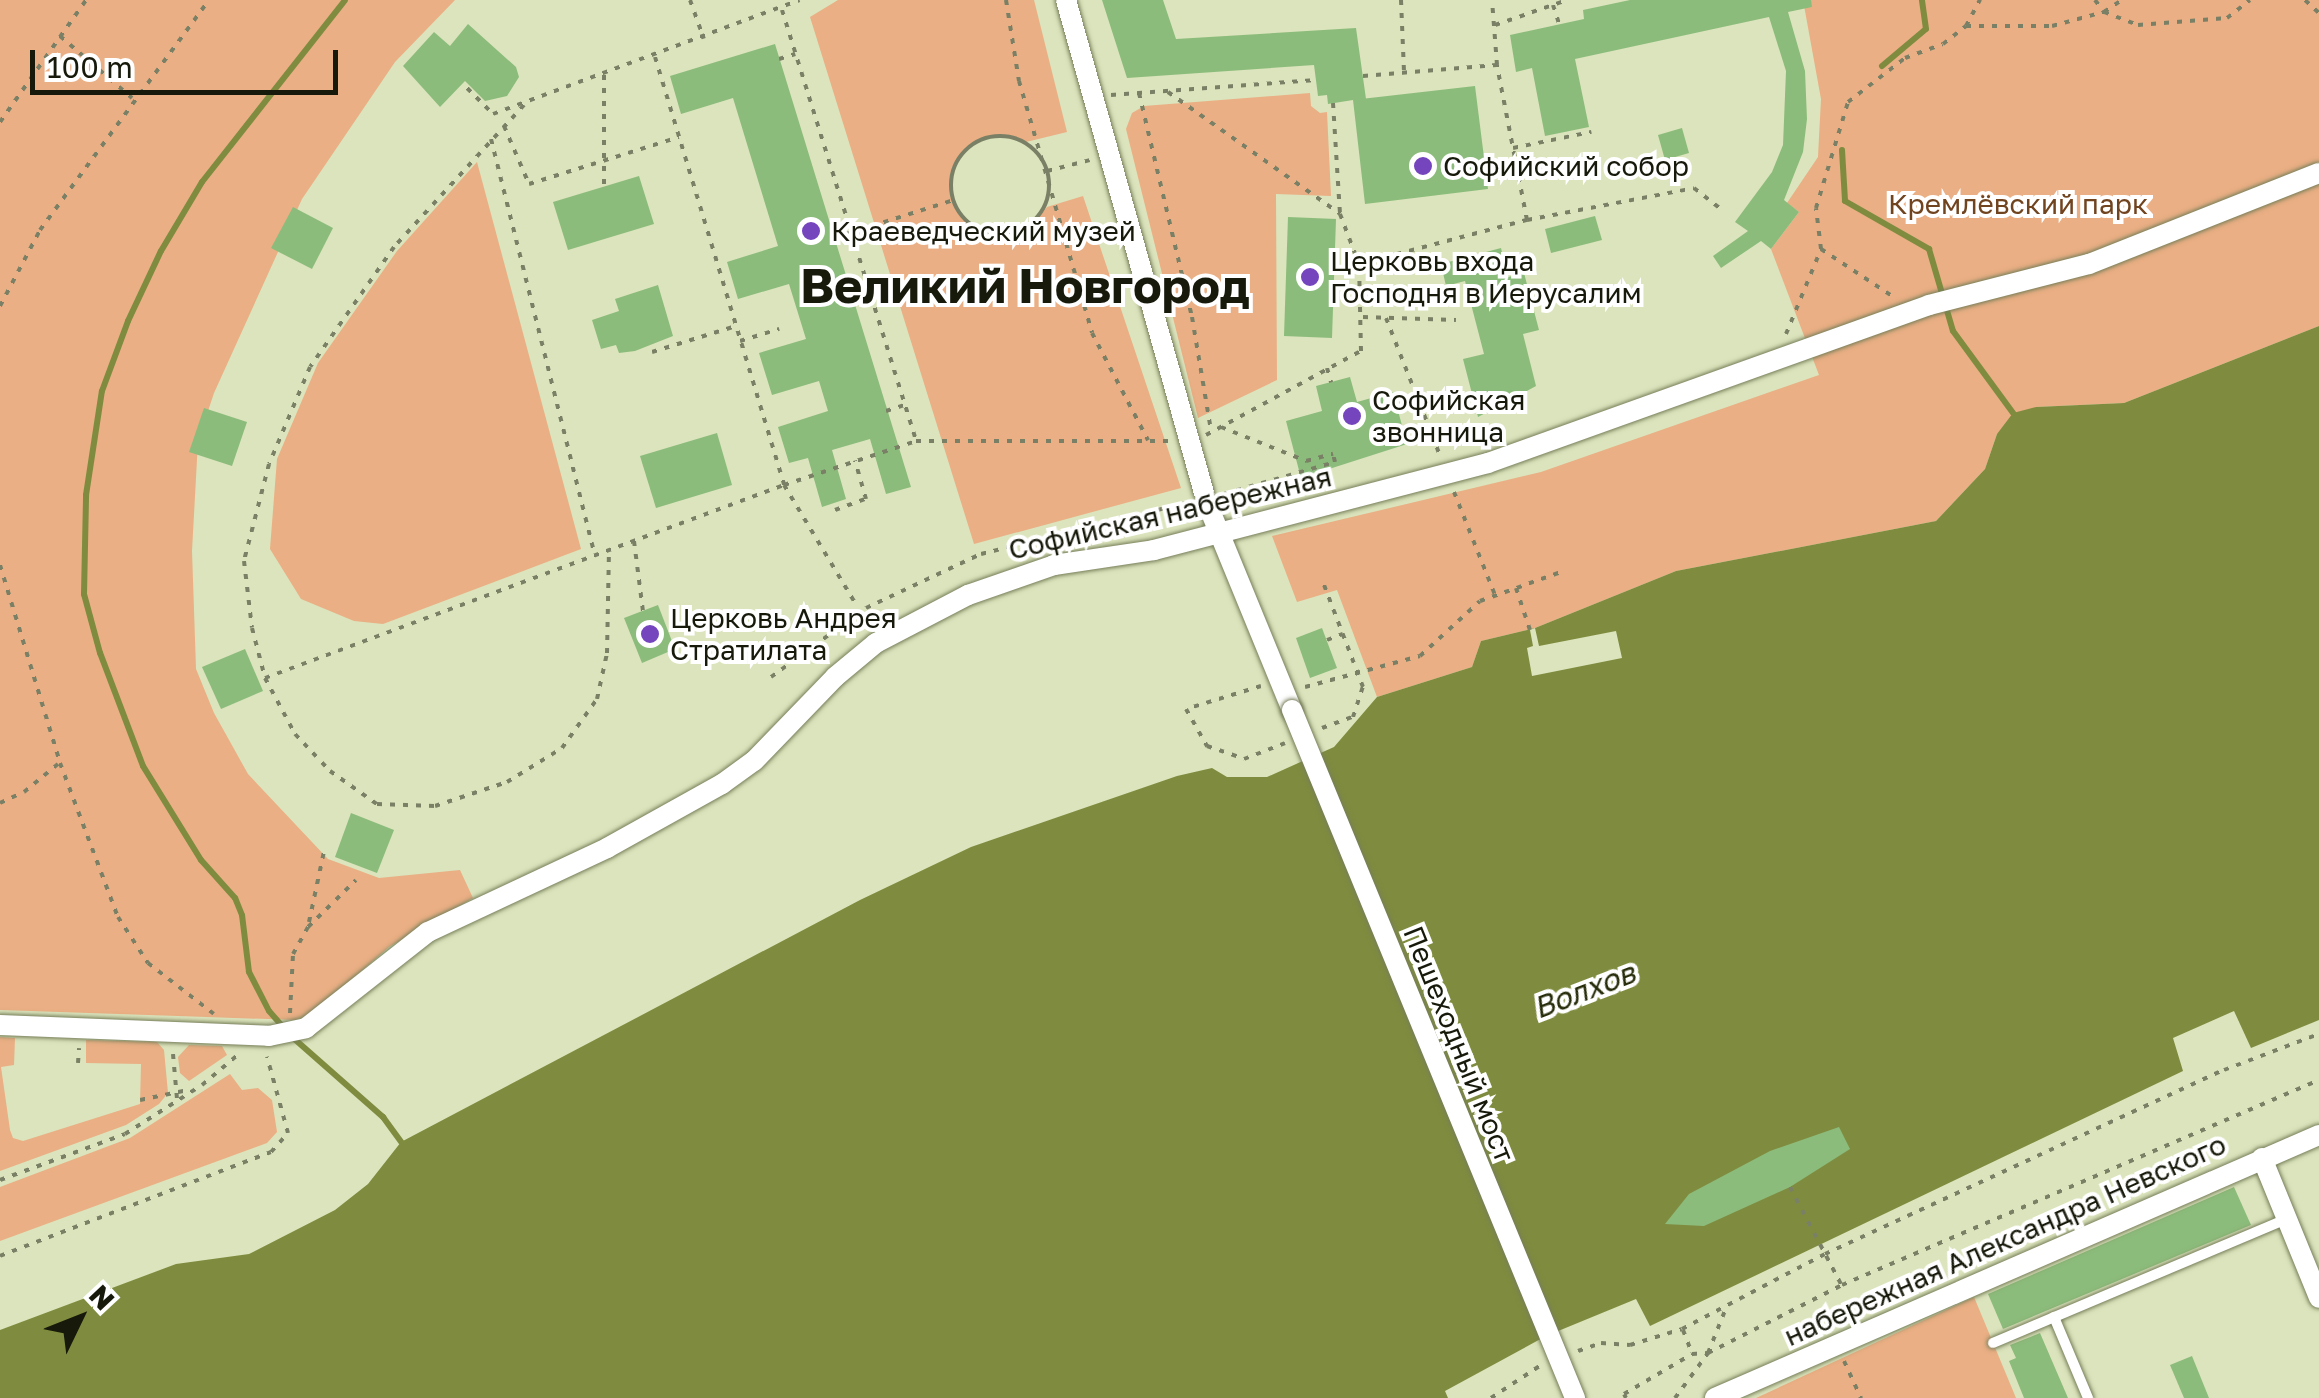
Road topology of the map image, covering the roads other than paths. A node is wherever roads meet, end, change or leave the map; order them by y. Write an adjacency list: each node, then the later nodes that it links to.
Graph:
1 (1066, 0): 3 (street, Пешеходный мост)
2 (2319, 173): 3 (street, Софийская набережная)
3 (1219, 534): 4 (street, Софийская набережная); 11 (street, Пешеходный мост, bridge)
4 (0, 1025)
5 (2319, 1135): 6 (street, набережная Александра Невского)
6 (2262, 1158): 7 (street); 12 (street, набережная Александра Невского)
7 (2286, 1218): 8 (street); 9 (lane)
8 (2319, 1298)
9 (2054, 1318): 10 (lane); 13 (lane)
10 (1993, 1343)
11 (1575, 1398)
12 (1715, 1398)
13 (2088, 1398)

